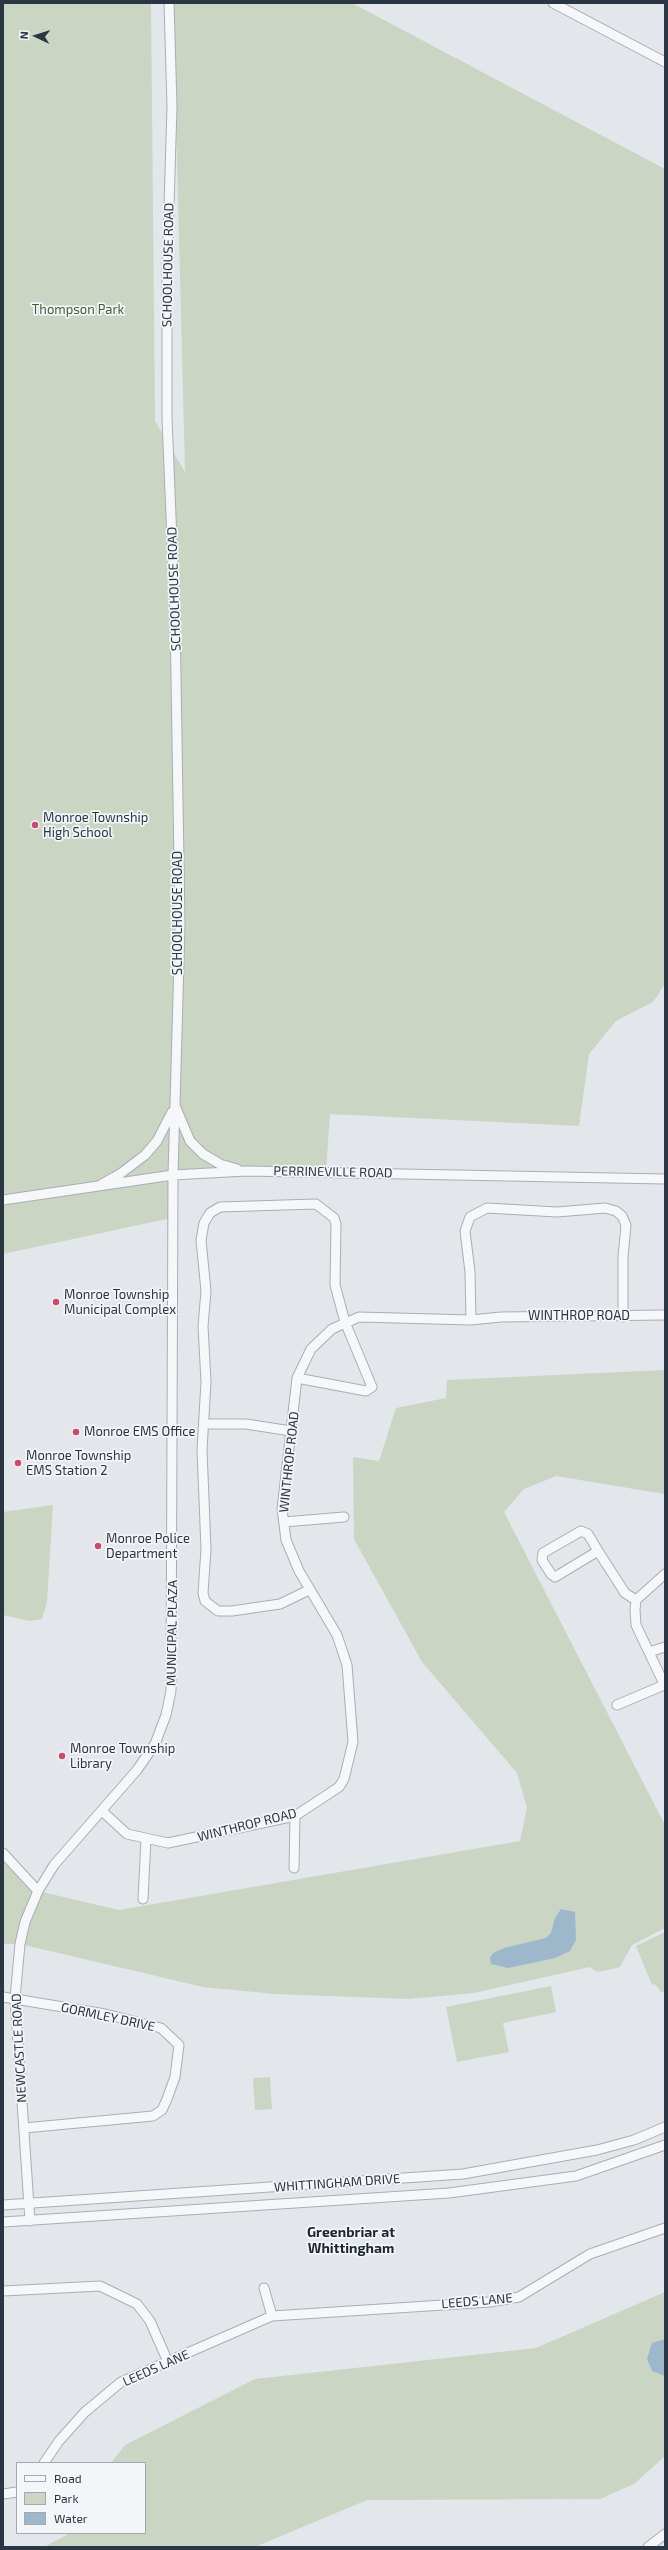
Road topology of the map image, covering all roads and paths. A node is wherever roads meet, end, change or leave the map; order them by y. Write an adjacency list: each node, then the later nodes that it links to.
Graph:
1 (169, 3): 4 (street, SCHOOLHOUSE ROAD)
2 (553, 3): 3 (street)
3 (665, 62)
4 (175, 1107): 5 (street); 6 (street, SCHOOLHOUSE ROAD); 8 (street)
5 (246, 1171): 6 (street, PERRINEVILLE ROAD); 7 (street, PERRINEVILLE ROAD)
6 (173, 1175): 8 (street, PERRINEVILLE ROAD); 27 (street, MUNICIPAL PLAZA)
7 (665, 1179)
8 (97, 1186): 9 (street, PERRINEVILLE ROAD)
9 (3, 1200)
10 (665, 1315): 11 (street, WINTHROP ROAD)
11 (623, 1317): 12 (street, WINTHROP ROAD); 12 (street)
12 (471, 1320): 13 (street, WINTHROP ROAD)
13 (345, 1322): 14 (street, WINTHROP ROAD); 14 (street); 15 (street)
14 (297, 1378): 16 (street, WINTHROP ROAD)
15 (205, 1424): 16 (street); 21 (street)
16 (291, 1431): 18 (street, WINTHROP ROAD)
17 (344, 1517): 18 (street)
18 (284, 1522): 21 (street, WINTHROP ROAD)
19 (598, 1551): 19 (street); 22 (street)
20 (665, 1574): 22 (street)
21 (308, 1590): 29 (street, WINTHROP ROAD)
22 (636, 1600): 24 (street)
23 (665, 1647): 24 (street)
24 (649, 1652): 25 (street)
25 (665, 1685): 26 (street)
26 (617, 1705)
27 (137, 1770): 28 (street, NEWCASTLE ROAD)
28 (102, 1811): 30 (street, WINTHROP ROAD); 33 (street, NEWCASTLE ROAD)
29 (294, 1816): 30 (street, WINTHROP ROAD); 32 (street)
30 (146, 1839): 34 (street)
31 (3, 1853): 33 (street)
32 (294, 1868)
33 (38, 1891): 36 (street, NEWCASTLE ROAD)
34 (143, 1899)
35 (3, 1997): 36 (street)
36 (15, 1998): 38 (street, NEWCASTLE ROAD); 38 (street, GORMLEY DRIVE)
37 (665, 2127): 40 (street, WHITTINGHAM DRIVE)
38 (24, 2128): 40 (street, NEWCASTLE ROAD)
39 (665, 2145): 42 (street, WHITTINGHAM DRIVE)
40 (29, 2204): 41 (street, WHITTINGHAM DRIVE); 42 (street, NEWCASTLE ROAD)
41 (3, 2205)
42 (30, 2221): 43 (street, WHITTINGHAM DRIVE)
43 (3, 2222)
44 (665, 2228): 47 (street, LEEDS LANE)
45 (264, 2288): 47 (street)
46 (3, 2291): 48 (street)
47 (272, 2316): 48 (street, LEEDS LANE)
48 (168, 2362): 49 (street, LEEDS LANE)
49 (45, 2462)
50 (16, 2492): 51 (street)
51 (3, 2494)
52 (665, 2534): 53 (street)
53 (648, 2547)

